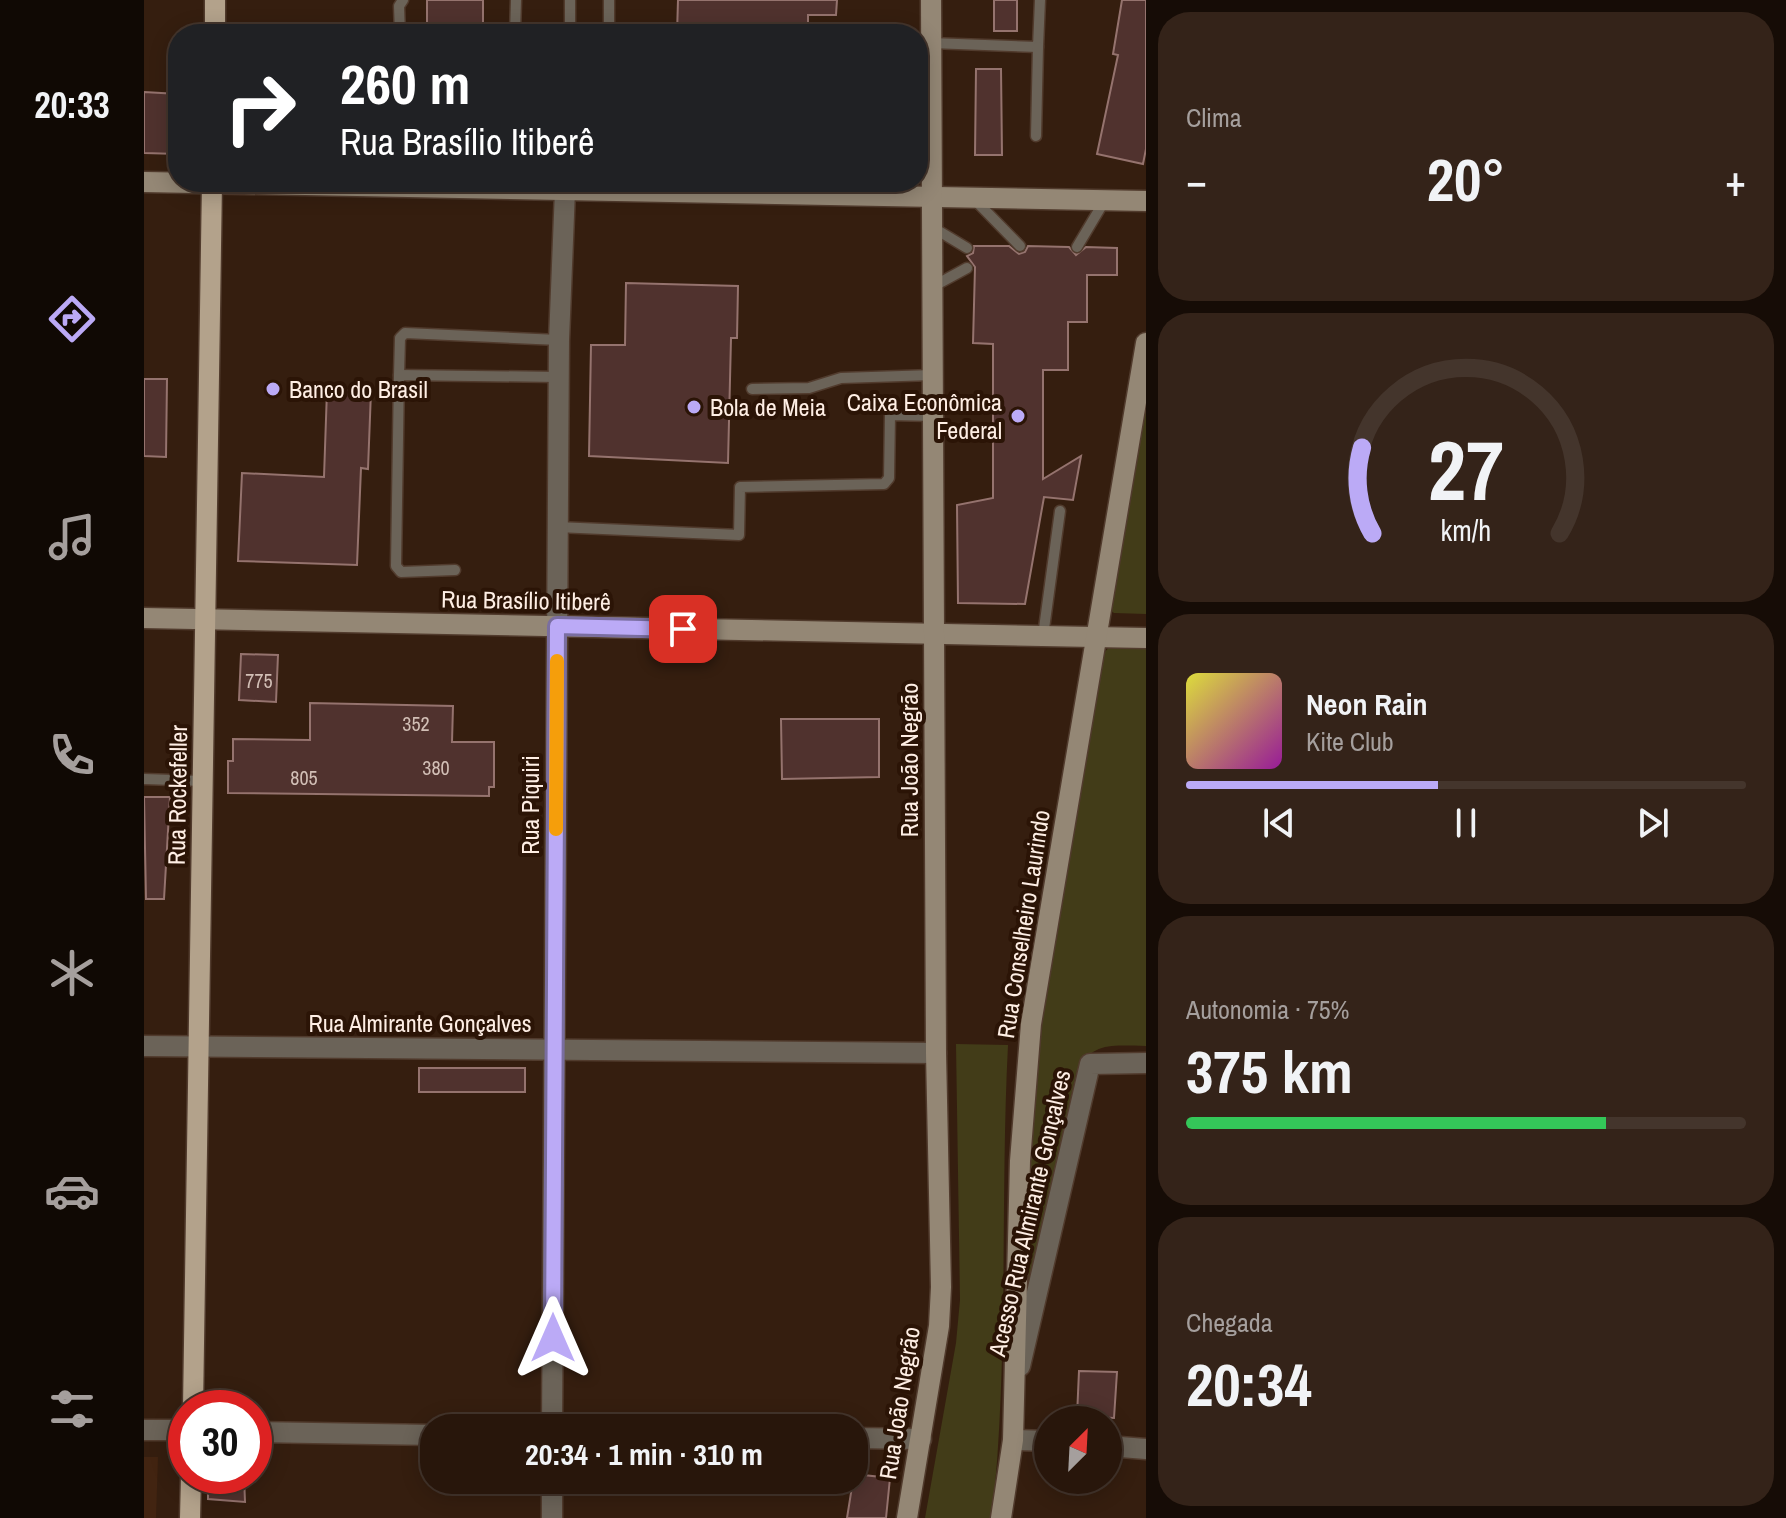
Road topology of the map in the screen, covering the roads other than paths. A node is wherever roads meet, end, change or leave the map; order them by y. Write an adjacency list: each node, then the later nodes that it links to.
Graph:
1 (215, 0): 8 (main road)
2 (403, 0): 9 (lane)
3 (516, 0): 10 (lane)
4 (570, 0): 11 (lane)
5 (609, 0): 12 (lane)
6 (931, 0): 13 (main road, Rua João Negrão)
7 (1040, 0): 14 (lane)
8 (215, 24)
9 (400, 24)
10 (515, 24)
11 (570, 24)
12 (609, 24)
13 (931, 43): 14 (lane); 21 (main road, Rua João Negrão)
14 (1038, 47): 15 (lane)
15 (1036, 136)
16 (144, 182): 17 (main road)
17 (168, 182)
18 (212, 192): 42 (main road, Rua Rockefeller)
19 (565, 192): 31 (street, Rua Piquiri)
20 (855, 192): 21 (main road)
21 (932, 197): 22 (main road); 25 (main road, Rua João Negrão)
22 (972, 198): 23 (main road); 26 (lane)
23 (1105, 200): 24 (main road); 27 (lane)
24 (1146, 201)
25 (932, 227): 28 (lane); 30 (main road, Rua João Negrão)
26 (1020, 246)
27 (1077, 247)
28 (967, 248)
29 (967, 268): 30 (lane)
30 (932, 287): 34 (main road, Rua João Negrão)
31 (559, 340): 33 (lane); 35 (street, Rua Piquiri)
32 (1146, 343): 46 (main road, Rua Conselheiro Laurindo)
33 (399, 375): 35 (lane); 40 (lane)
34 (933, 375): 36 (lane); 37 (main road, Rua João Negrão)
35 (558, 377): 39 (street, Rua Piquiri)
36 (752, 389)
37 (933, 416): 39 (lane); 44 (main road, Rua João Negrão)
38 (1060, 511): 45 (lane)
39 (557, 527): 43 (street, Rua Piquiri)
40 (455, 570)
41 (144, 618): 42 (main road, Rua Brasílio Itiberê)
42 (205, 619): 43 (main road, Rua Brasílio Itiberê); 49 (main road, Rua Rockefeller)
43 (557, 626): 44 (main road, Rua Brasílio Itiberê); 52 (street, Rua Piquiri)
44 (935, 634): 45 (main road, Rua Brasílio Itiberê); 53 (main road, Rua João Negrão)
45 (1043, 636): 46 (main road, Rua Brasílio Itiberê)
46 (1096, 637): 47 (main road, Rua Brasílio Itiberê); 55 (main road, Rua Conselheiro Laurindo)
47 (1146, 638)
48 (144, 779): 49 (lane)
49 (203, 781): 51 (main road, Rua Rockefeller)
50 (144, 1046): 51 (street, Rua Almirante Gonçalves)
51 (198, 1047): 52 (street, Rua Almirante Gonçalves); 56 (main road, Rua Rockefeller)
52 (554, 1050): 53 (street, Rua Almirante Gonçalves); 57 (street, Rua Piquiri)
53 (936, 1053): 63 (main road, Rua João Negrão)
54 (1146, 1063): 55 (street, Acesso Rua Almirante Gonçalves)
55 (1016, 1381): 64 (main road, Rua Conselheiro Laurindo)
56 (193, 1390)
57 (552, 1414)
58 (144, 1430): 59 (street)
59 (168, 1430)
60 (272, 1432): 61 (street)
61 (420, 1435)
62 (868, 1438): 63 (street)
63 (921, 1439): 72 (main road, Rua João Negrão)
64 (1013, 1440): 65 (street); 73 (main road, Rua Conselheiro Laurindo)
65 (1034, 1441)
66 (1122, 1447): 67 (street)
67 (1146, 1449)
68 (191, 1494): 70 (main road)
69 (552, 1494): 71 (street)
70 (190, 1518)
71 (552, 1518)
72 (907, 1518)
73 (1001, 1518)

